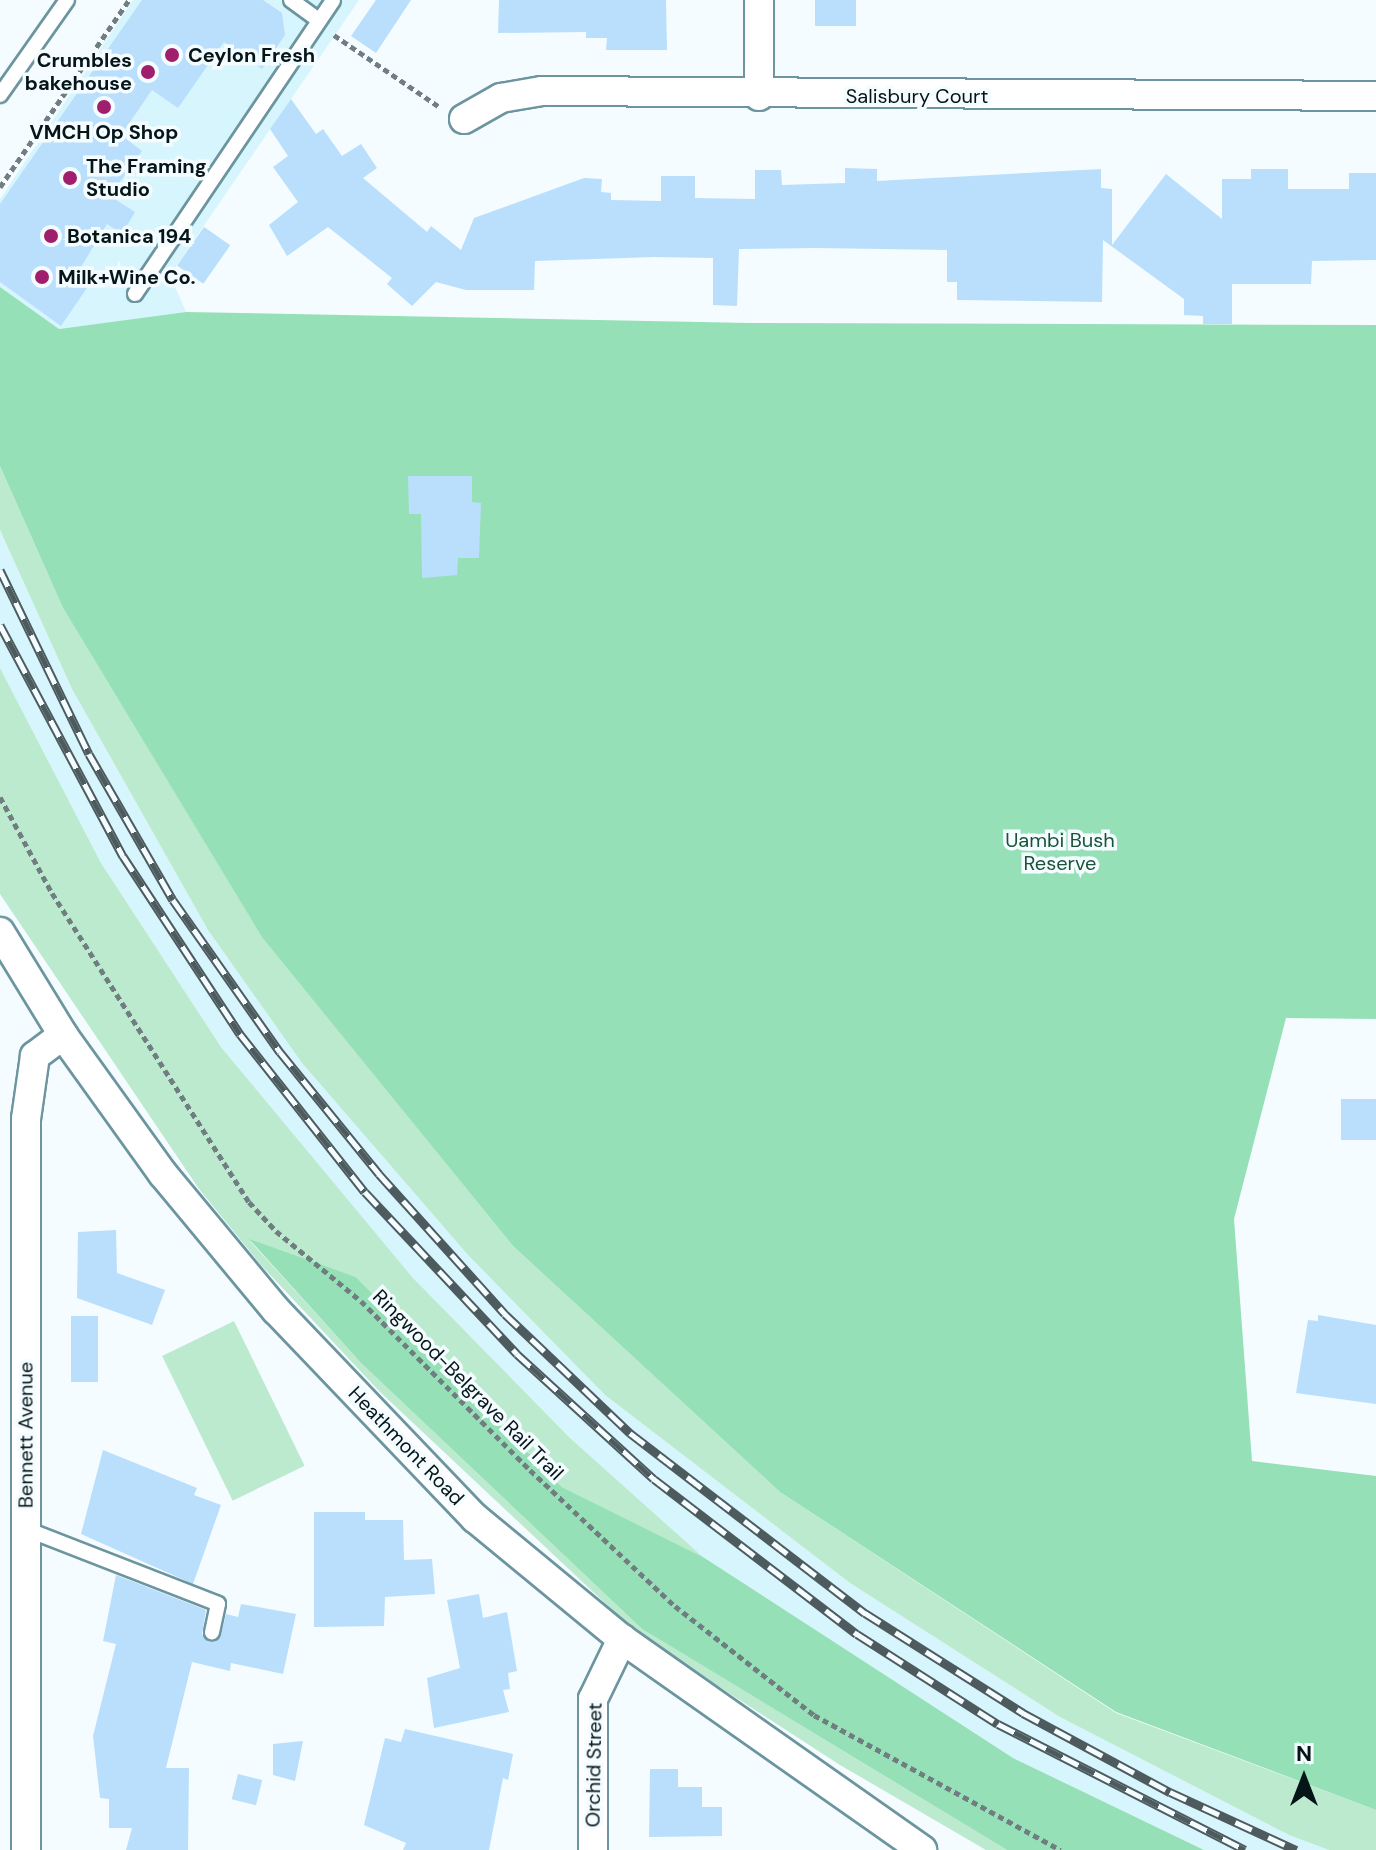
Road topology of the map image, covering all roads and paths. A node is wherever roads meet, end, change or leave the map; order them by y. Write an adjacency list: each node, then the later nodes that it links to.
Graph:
1 (67, 0): 7 (lane)
2 (129, 0): 11 (path)
3 (291, 0): 6 (lane)
4 (333, 0): 6 (lane)
5 (759, 0): 8 (street)
6 (319, 20): 10 (path); 12 (lane)
7 (0, 95)
8 (759, 96): 9 (street, Salisbury Court); 10 (street, Salisbury Court)
9 (1376, 96)
10 (464, 119)
11 (0, 187)
12 (135, 294)
13 (0, 797): 22 (path, Ringwood-Belgrave Rail Trail)
14 (0, 932): 15 (street, Heathmont Road)
15 (63, 1035): 16 (street, Bennett Avenue); 18 (street, Heathmont Road)
16 (26, 1529): 17 (lane); 19 (street, Bennett Avenue)
17 (212, 1632)
18 (622, 1639): 20 (street, Orchid Street); 21 (street, Heathmont Road)
19 (26, 1850)
20 (593, 1850)
21 (922, 1850)
22 (1061, 1850)

